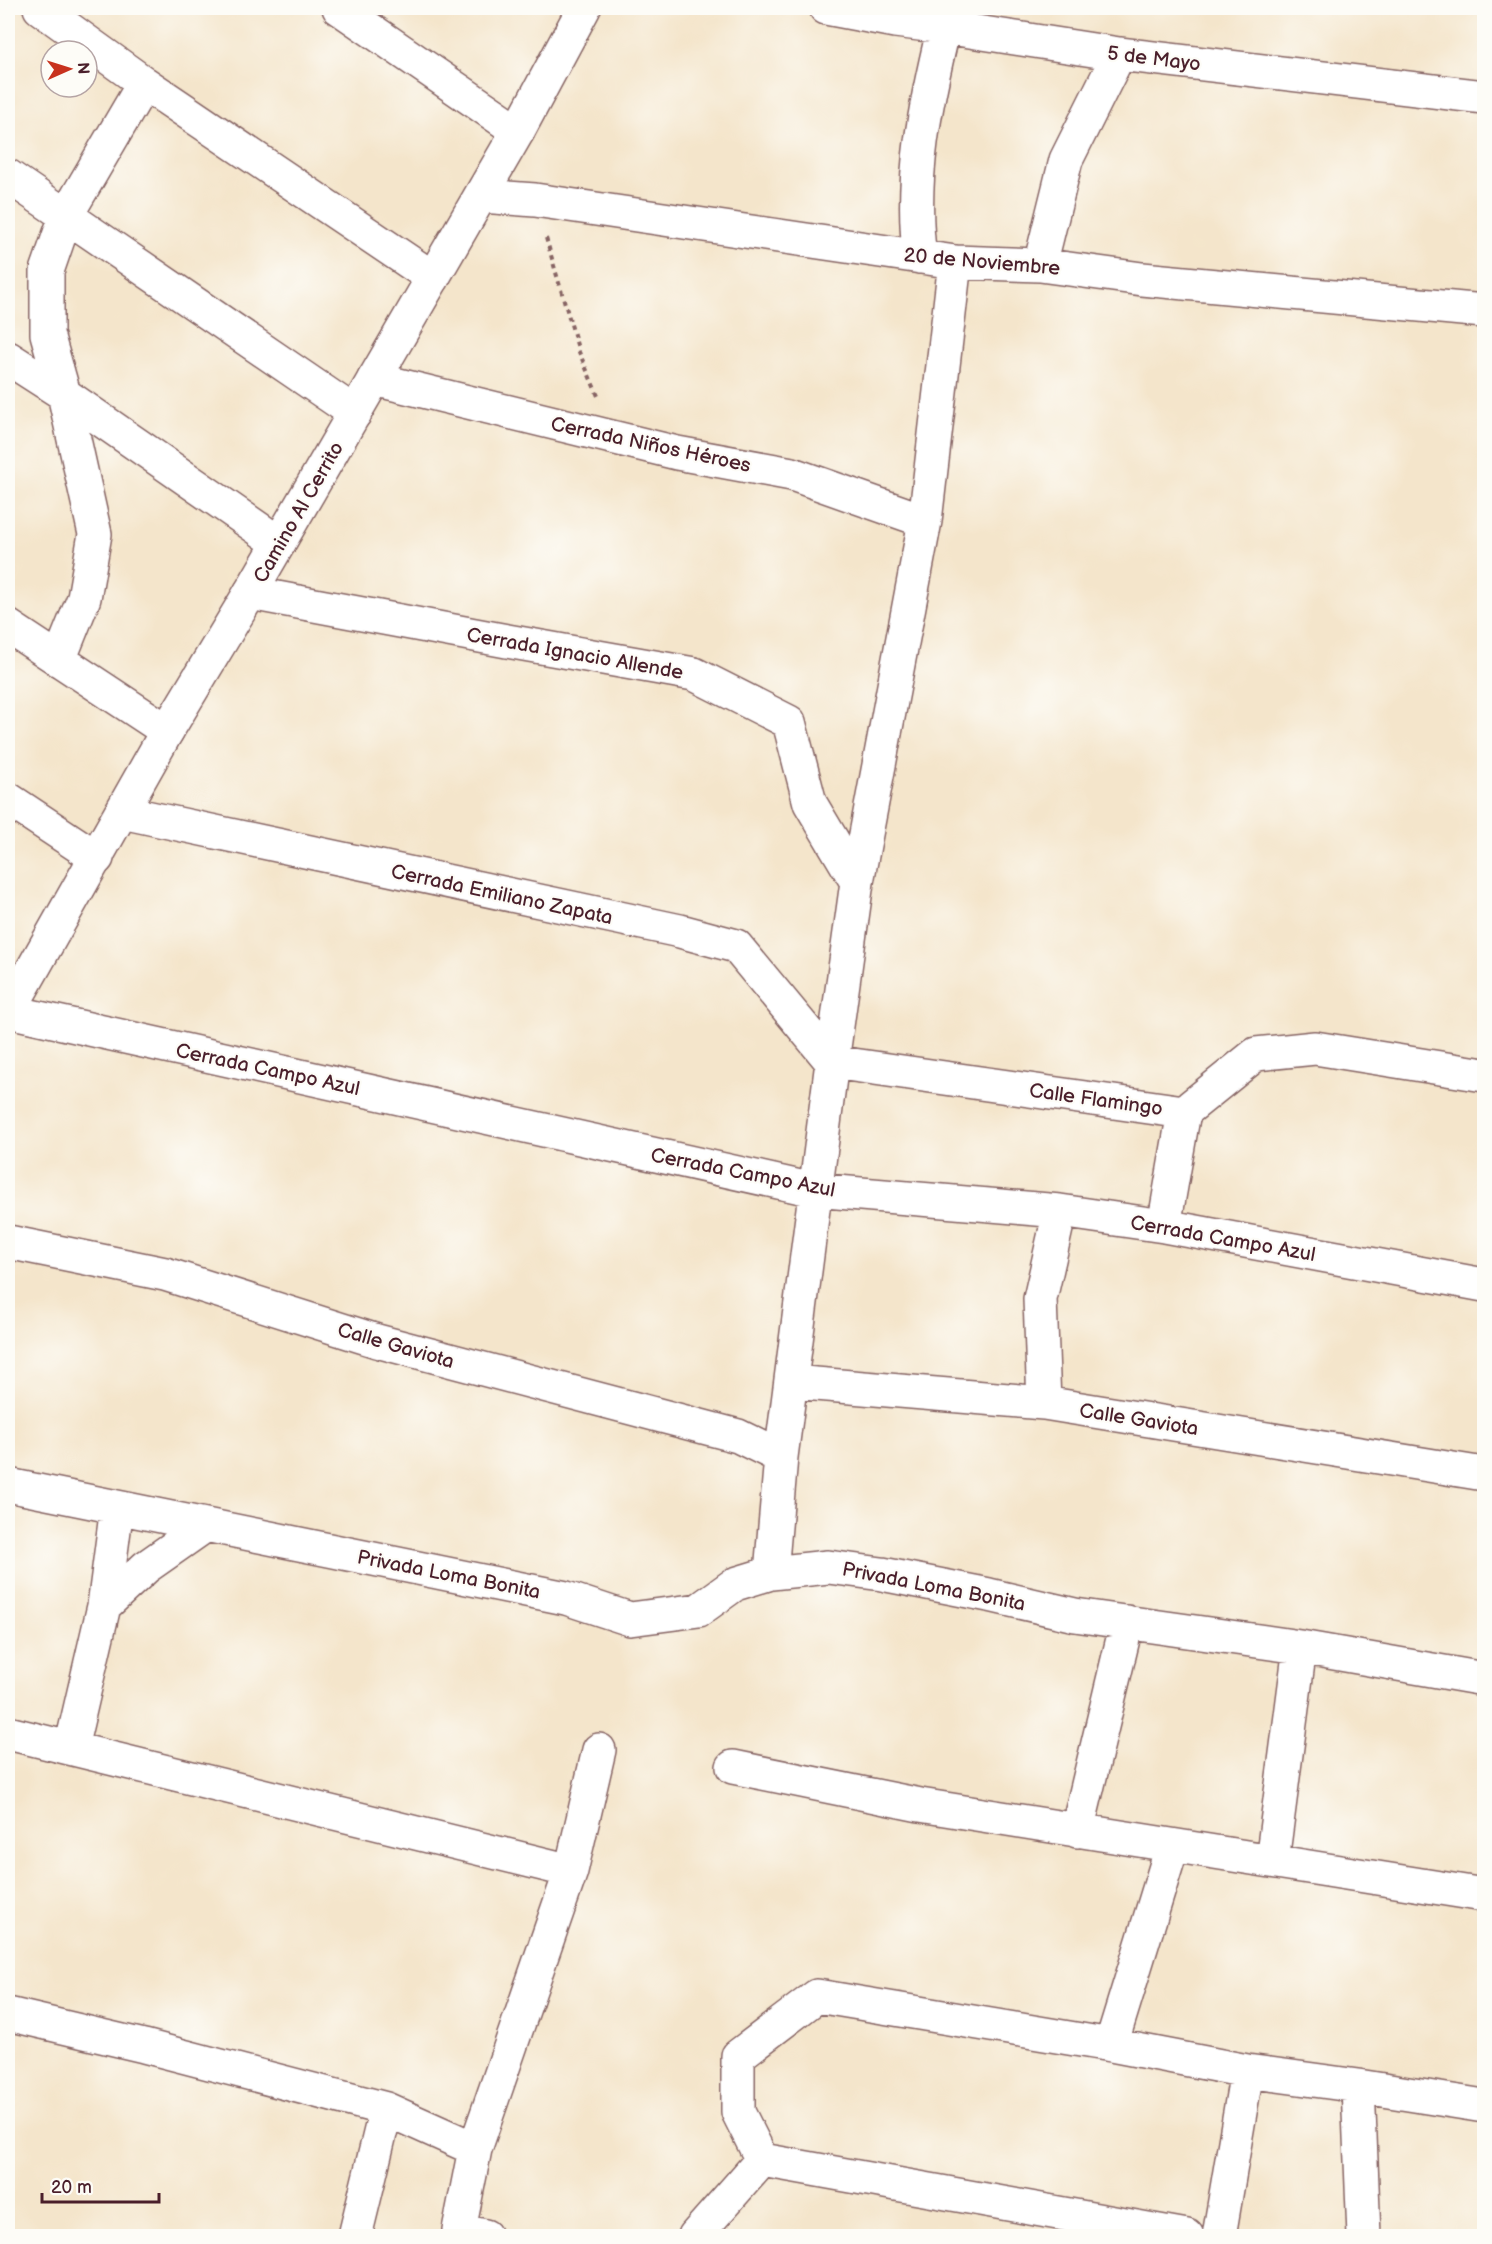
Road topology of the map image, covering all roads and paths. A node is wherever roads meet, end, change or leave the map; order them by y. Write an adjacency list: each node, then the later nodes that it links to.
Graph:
1 (40, 8): 7 (street)
2 (339, 8): 9 (street)
3 (584, 8): 9 (street, Camino Al Cerrito)
4 (825, 8): 5 (street, 5 de Mayo)
5 (944, 27): 6 (street, 5 de Mayo); 14 (street)
6 (1119, 54): 8 (street, 5 de Mayo); 16 (street)
7 (144, 84): 13 (street); 17 (street)
8 (1485, 97)
9 (518, 131): 11 (street, Camino Al Cerrito)
10 (8, 176): 13 (street)
11 (481, 196): 12 (street, 20 de Noviembre); 17 (street, Camino Al Cerrito)
12 (535, 200): 14 (street, 20 de Noviembre); 23 (path)
13 (66, 216): 21 (street); 22 (street)
14 (921, 257): 15 (street, 20 de Noviembre)
15 (955, 262): 16 (street, 20 de Noviembre); 24 (street)
16 (1040, 265): 18 (street, 20 de Noviembre)
17 (433, 278): 20 (street, Camino Al Cerrito)
18 (1485, 311)
19 (8, 358): 21 (street)
20 (374, 379): 22 (street, Camino Al Cerrito); 23 (street, Cerrada Niños Héroes)
21 (64, 394): 25 (street); 28 (street)
22 (355, 413): 25 (street, Camino Al Cerrito)
23 (616, 438): 24 (street, Cerrada Niños Héroes)
24 (925, 521): 33 (street)
25 (279, 543): 26 (street, Camino Al Cerrito)
26 (250, 593): 29 (street, Camino Al Cerrito); 33 (street, Cerrada Ignacio Allende)
27 (8, 626): 28 (street)
28 (59, 660): 29 (street)
29 (167, 731): 31 (street, Camino Al Cerrito)
30 (8, 799): 32 (street)
31 (122, 812): 32 (street, Camino Al Cerrito); 35 (street, Cerrada Emiliano Zapata)
32 (97, 858): 34 (street, Camino Al Cerrito)
33 (857, 882): 35 (street)
34 (8, 1012): 38 (street, Cerrada Campo Azul)
35 (832, 1062): 37 (street, Calle Flamingo); 38 (street)
36 (1485, 1075): 37 (street, Calle Flamingo)
37 (1184, 1112): 40 (street)
38 (814, 1190): 39 (street, Cerrada Campo Azul); 43 (street)
39 (1060, 1210): 40 (street, Cerrada Campo Azul); 44 (street)
40 (1164, 1226): 42 (street, Cerrada Campo Azul)
41 (8, 1242): 45 (street, Calle Gaviota)
42 (1485, 1285)
43 (791, 1382): 44 (street, Calle Gaviota); 45 (street)
44 (1044, 1403): 46 (street, Calle Gaviota)
45 (781, 1457): 50 (street)
46 (1485, 1474)
47 (8, 1485): 48 (street, Privada Loma Bonita)
48 (117, 1507): 49 (street, Privada Loma Bonita); 51 (street)
49 (206, 1525): 50 (street, Privada Loma Bonita); 51 (street)
50 (771, 1573): 52 (street, Privada Loma Bonita)
51 (104, 1606): 56 (street)
52 (1127, 1622): 53 (street, Privada Loma Bonita); 59 (street)
53 (1300, 1647): 54 (street, Privada Loma Bonita); 61 (street)
54 (1485, 1679)
55 (8, 1733): 56 (street)
56 (71, 1748): 62 (street)
57 (599, 1750): 62 (street)
58 (733, 1767): 59 (street)
59 (1077, 1831): 60 (street)
60 (1172, 1846): 61 (street); 65 (street)
61 (1272, 1861): 63 (street)
62 (571, 1871): 70 (street)
63 (1485, 1894)
64 (8, 2014): 69 (street)
65 (1111, 2045): 66 (street); 71 (street)
66 (1247, 2071): 67 (street); 76 (street)
67 (1358, 2086): 68 (street); 77 (street)
68 (1485, 2106)
69 (386, 2109): 70 (street); 72 (street)
70 (475, 2149): 73 (street)
71 (762, 2160): 74 (street); 75 (street)
72 (355, 2236)
73 (485, 2236)
74 (695, 2236)
75 (1187, 2236)
76 (1219, 2236)
77 (1364, 2236)

